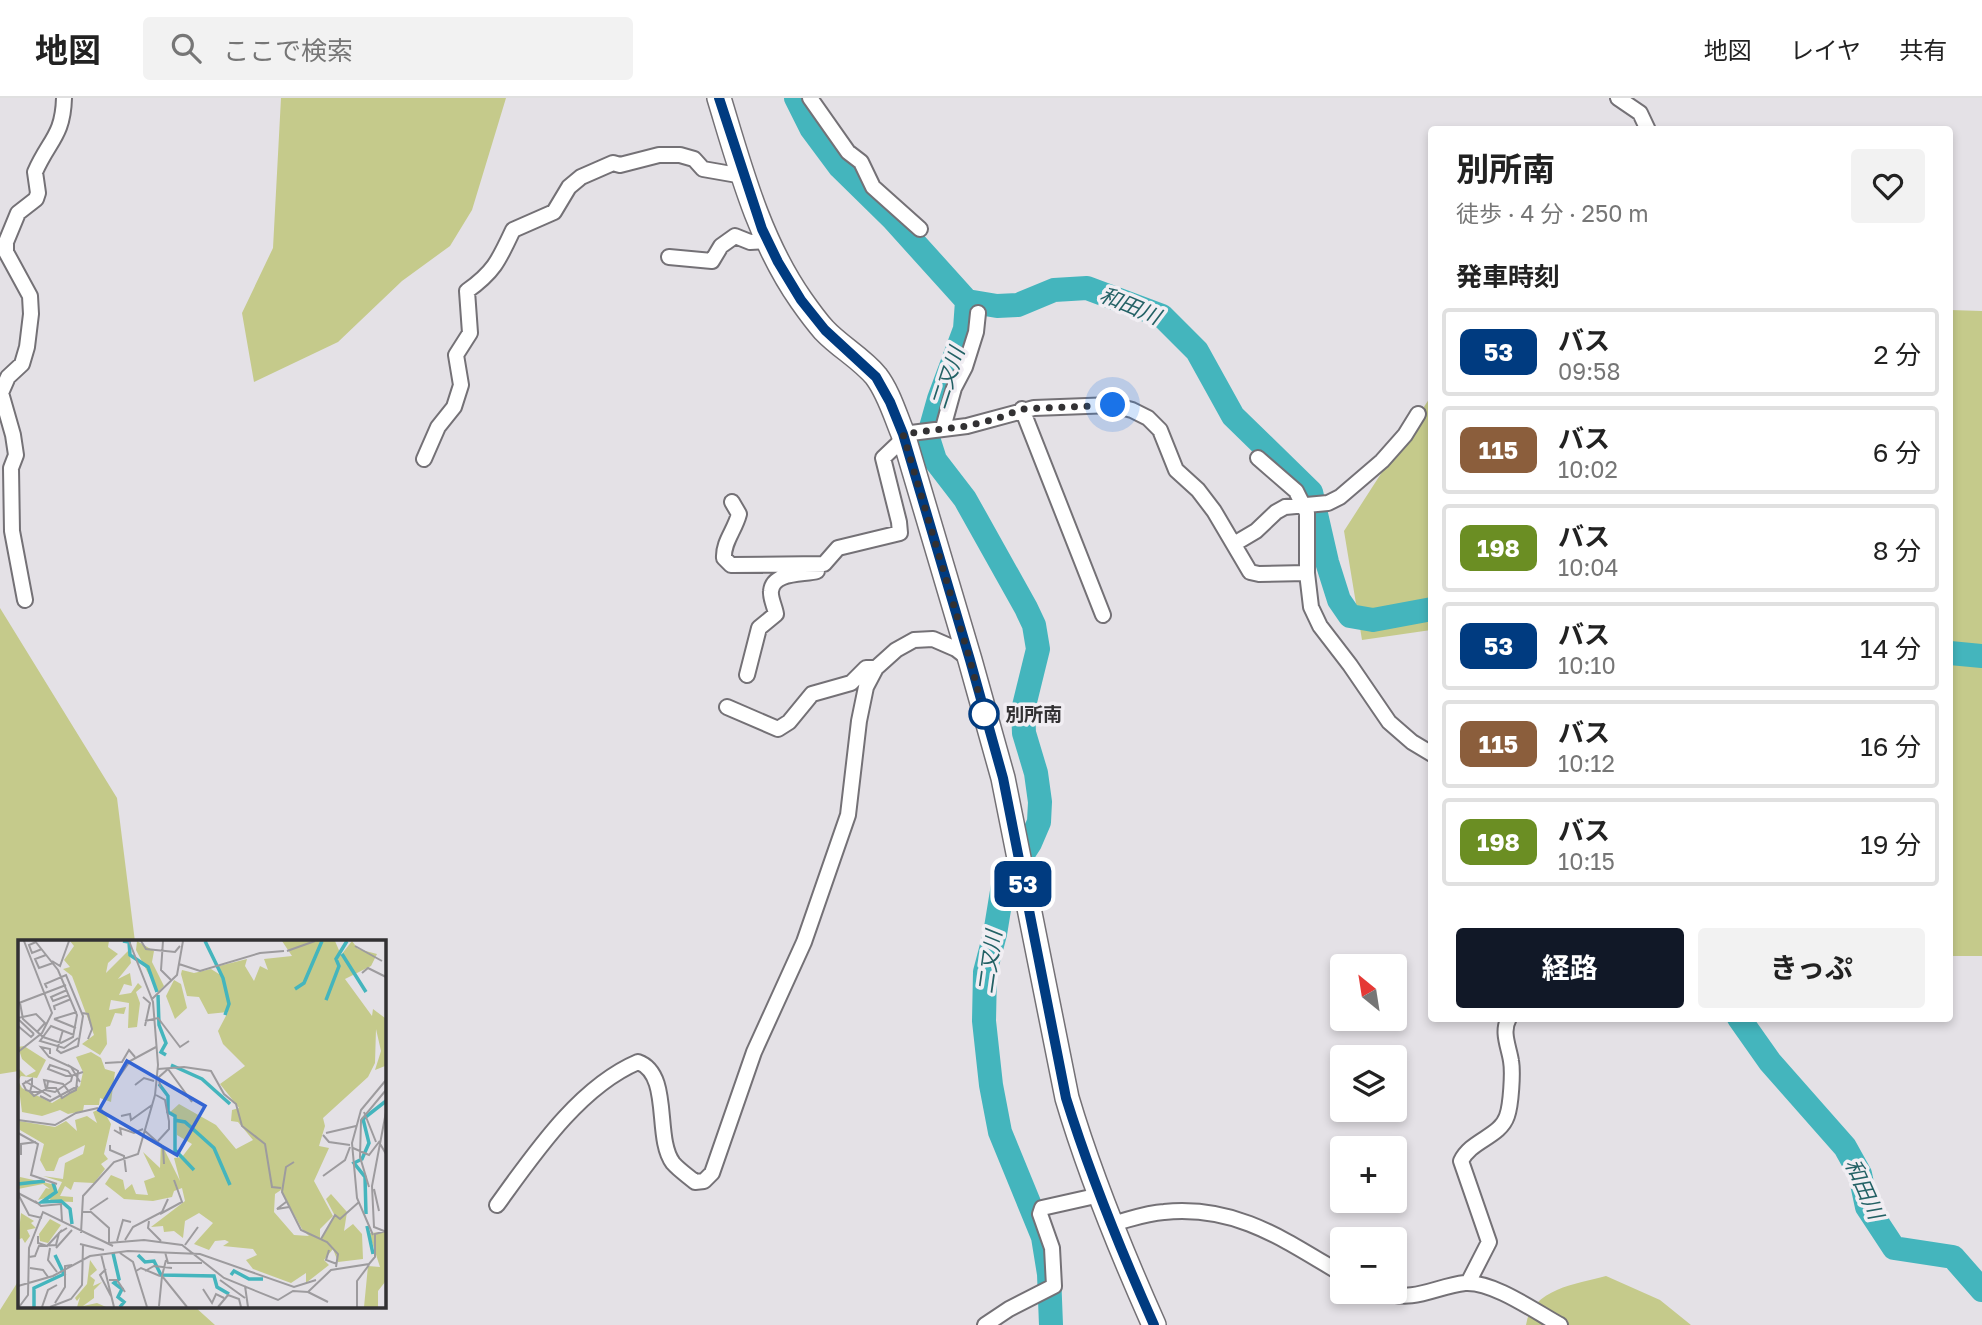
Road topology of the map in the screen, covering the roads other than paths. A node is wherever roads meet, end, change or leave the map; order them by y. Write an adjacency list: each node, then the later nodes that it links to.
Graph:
1 (64, 98): 22 (street)
2 (719, 98): 6 (main road)
3 (810, 98): 7 (street)
4 (1618, 98): 5 (street)
5 (1646, 126)
6 (743, 176): 8 (main road); 15 (street)
7 (920, 229)
8 (768, 241): 9 (street); 14 (main road)
9 (669, 257)
10 (978, 313): 13 (street)
11 (1022, 409): 13 (street); 19 (street); 23 (street)
12 (1418, 414): 18 (street)
13 (943, 428): 14 (street)
14 (903, 436): 20 (street); 24 (main road)
15 (424, 458)
16 (1258, 458): 18 (street)
17 (732, 502): 20 (street)
18 (1304, 505): 19 (street); 21 (street)
19 (1234, 544): 21 (street)
20 (824, 564): 26 (street)
21 (1307, 573): 28 (street)
22 (25, 600)
23 (1103, 614)
24 (970, 660): 25 (street); 30 (main road)
25 (876, 668): 27 (street); 31 (street)
26 (747, 675)
27 (727, 708)
28 (1428, 752)
29 (1507, 1022): 34 (street)
30 (1100, 1195): 32 (main road); 36 (street)
31 (498, 1205)
32 (1111, 1224): 33 (street); 37 (main road)
33 (1330, 1267)
34 (1468, 1283): 35 (street); 38 (street)
35 (1407, 1297)
36 (985, 1325)
37 (1154, 1325)
38 (1560, 1325)

